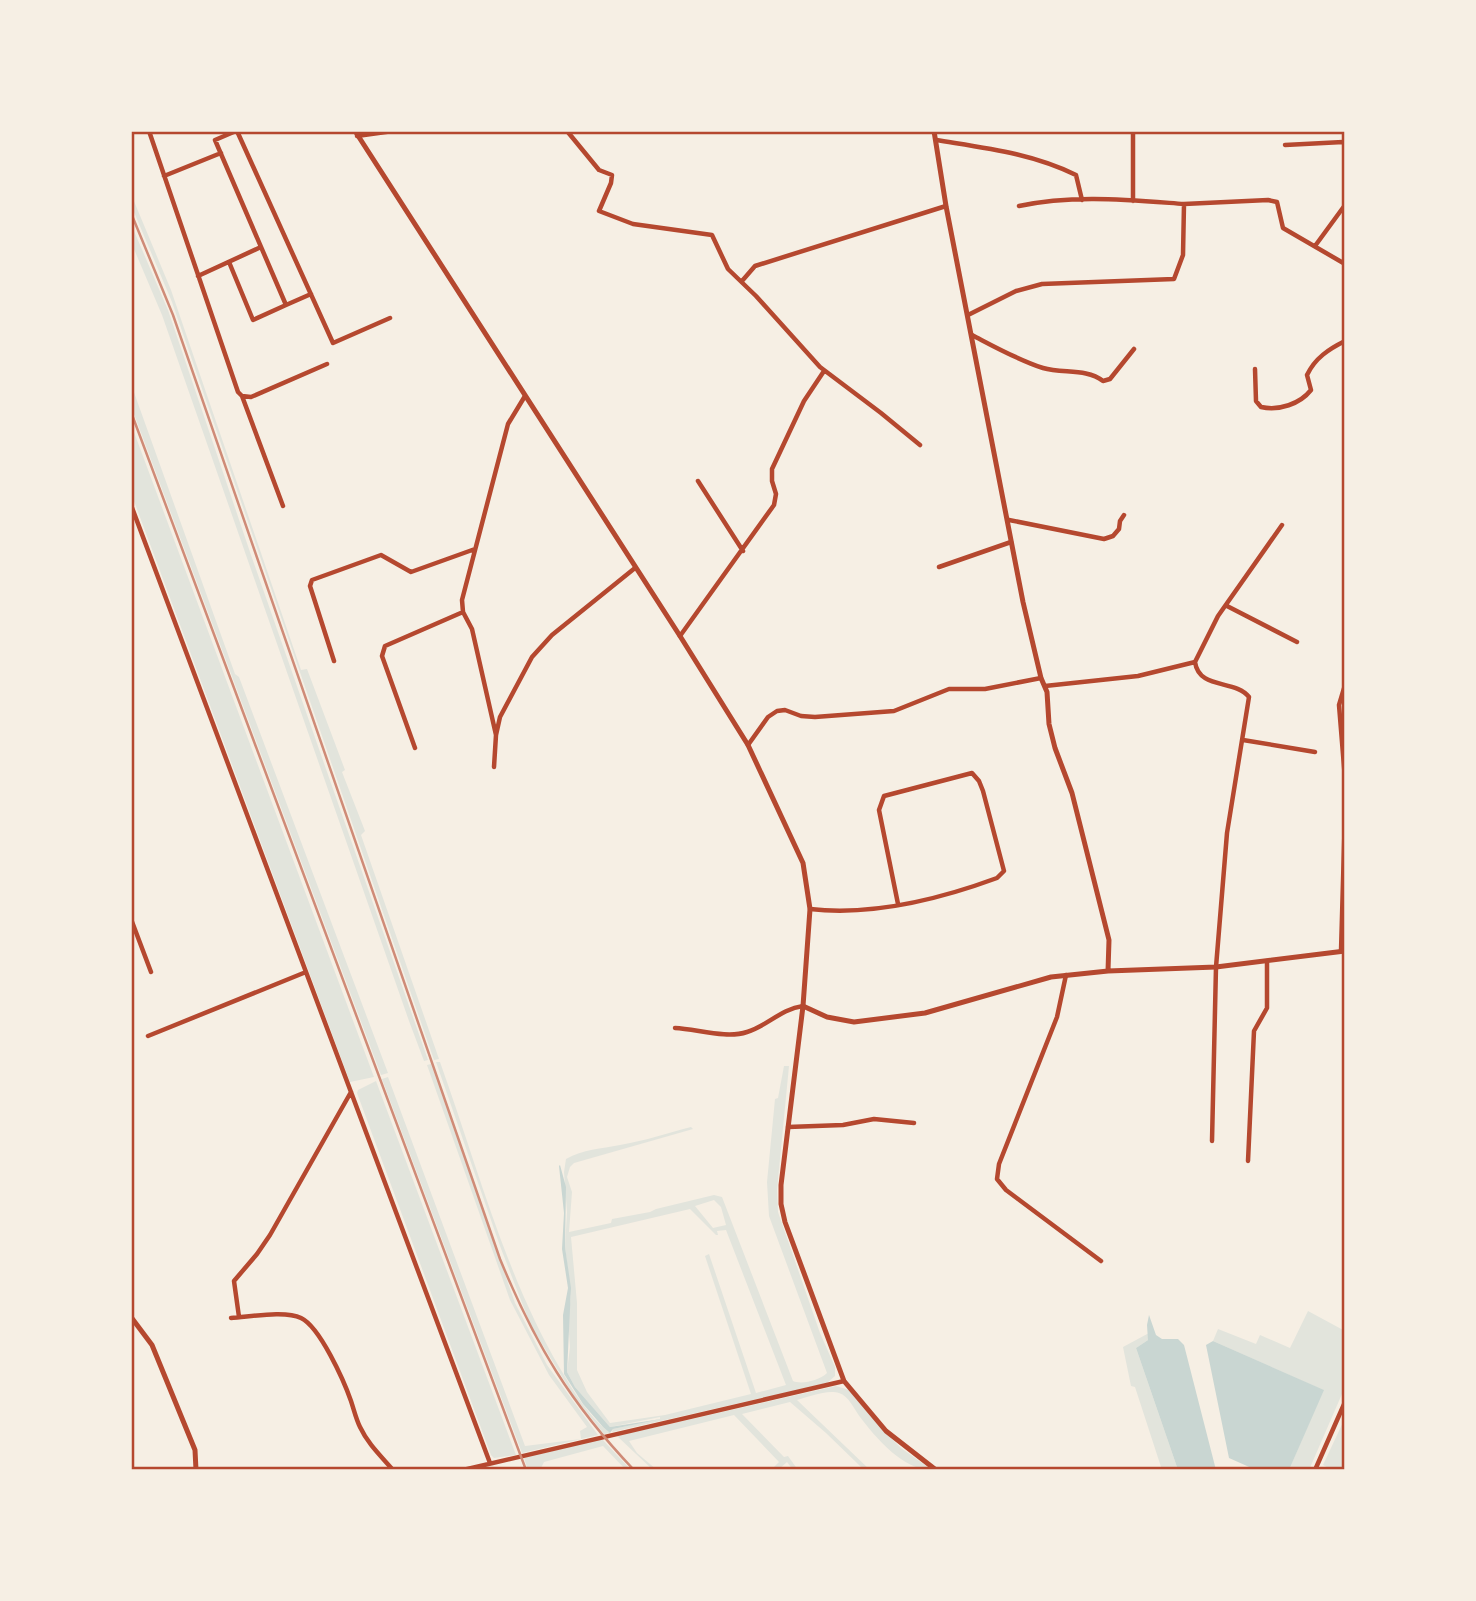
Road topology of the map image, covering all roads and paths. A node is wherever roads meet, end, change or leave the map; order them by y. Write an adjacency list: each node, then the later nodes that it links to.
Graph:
1 (149, 131): 12 (street)
2 (236, 131): 11 (street); 25 (street)
3 (393, 131): 7 (street)
4 (567, 131): 24 (street)
5 (934, 131): 8 (street)
6 (1133, 131): 14 (street)
7 (356, 133): 36 (street)
8 (936, 140): 13 (street); 17 (street)
9 (1285, 145): 10 (street)
10 (1345, 145)
11 (221, 153): 12 (street); 20 (street)
12 (164, 176): 23 (street)
13 (1082, 200): 14 (street); 18 (street)
14 (1133, 201): 15 (street)
15 (1184, 204): 19 (street); 27 (street)
16 (1345, 205): 19 (street)
17 (946, 206): 24 (street); 27 (street)
18 (1019, 206)
19 (1315, 246): 22 (street)
20 (261, 247): 21 (street); 26 (street)
21 (229, 262): 23 (street); 26 (street)
22 (1345, 264)
23 (198, 275): 35 (street)
24 (742, 281): 34 (street)
25 (311, 294): 26 (street); 28 (street)
26 (286, 305)
27 (968, 315): 29 (street)
28 (390, 318)
29 (972, 335): 31 (street); 42 (street)
30 (1345, 341): 33 (street)
31 (1134, 349)
32 (327, 364): 35 (street)
33 (1255, 369)
34 (824, 370): 37 (street); 46 (street)
35 (242, 396): 40 (street)
36 (526, 396): 45 (street); 48 (street)
37 (920, 446)
38 (698, 481): 46 (street)
39 (131, 505): 74 (street)
40 (283, 506)
41 (1124, 515): 42 (street)
42 (1009, 520): 44 (street)
43 (1282, 525): 49 (street)
44 (1012, 542): 47 (street); 55 (street)
45 (475, 549): 50 (street); 53 (street)
46 (743, 551): 51 (street)
47 (939, 567)
48 (635, 568): 51 (street); 58 (street)
49 (1227, 606): 52 (street); 54 (street)
50 (463, 612): 58 (street); 61 (street)
51 (680, 636): 60 (street)
52 (1297, 642)
53 (334, 661)
54 (1195, 662): 57 (street); 59 (street)
55 (1041, 678): 57 (street); 60 (street)
56 (1345, 685): 64 (street)
57 (1045, 687): 72 (street)
58 (496, 734): 63 (street)
59 (1243, 740): 62 (street); 71 (street)
60 (748, 745): 67 (street)
61 (415, 748)
62 (1315, 752)
63 (494, 767)
64 (1345, 779)
65 (1345, 813): 69 (street)
66 (898, 904): 66 (street); 67 (street)
67 (810, 909): 76 (street)
68 (131, 919): 73 (street)
69 (1343, 951): 70 (street)
70 (1267, 961): 71 (street); 83 (street)
71 (1216, 967): 72 (street); 82 (street)
72 (1108, 971): 75 (street)
73 (151, 972)
74 (306, 972): 78 (street); 79 (street)
75 (1066, 975): 76 (street); 84 (street)
76 (803, 1006): 77 (street); 81 (street)
77 (675, 1028)
78 (148, 1036)
79 (351, 1092): 86 (street); 90 (street)
80 (914, 1123): 81 (street)
81 (787, 1128): 88 (street)
82 (1212, 1141)
83 (1248, 1161)
84 (1101, 1261)
85 (131, 1317): 91 (street)
86 (239, 1317): 87 (street); 92 (street)
87 (231, 1318)
88 (844, 1381): 90 (street); 94 (street)
89 (1345, 1402): 95 (street)
90 (490, 1463): 93 (street)
91 (196, 1470)
92 (393, 1470)
93 (463, 1470)
94 (936, 1470)
95 (1315, 1470)

